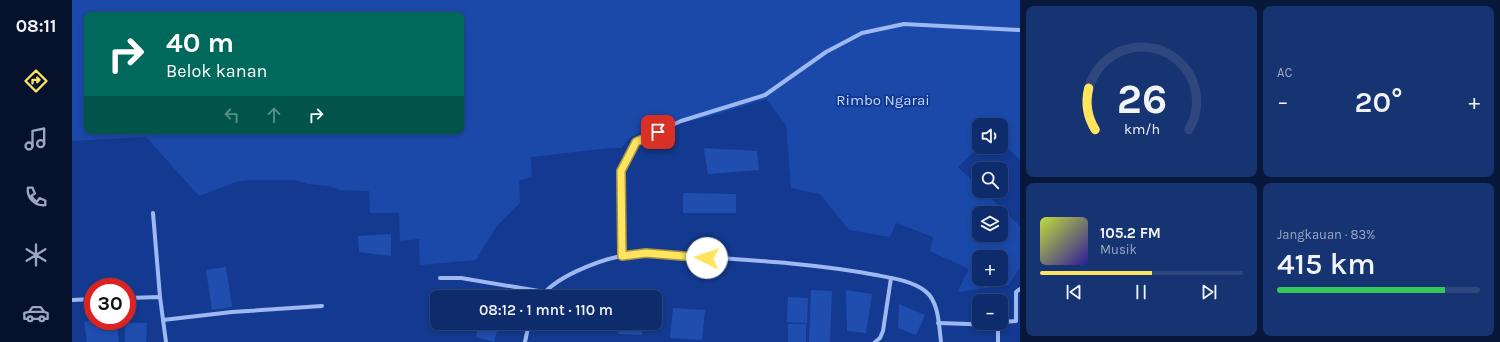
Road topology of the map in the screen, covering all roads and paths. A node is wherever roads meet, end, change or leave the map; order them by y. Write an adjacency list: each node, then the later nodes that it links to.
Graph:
1 (1020, 30): 3 (street)
2 (153, 213): 9 (street)
3 (622, 256): 5 (street); 8 (street)
4 (440, 278): 7 (street)
5 (890, 278): 16 (street); 22 (street)
6 (1020, 289): 15 (street)
7 (532, 290)
8 (547, 290)
9 (160, 297): 10 (street); 14 (street)
10 (136, 298)
11 (72, 300): 12 (street)
12 (84, 300)
13 (322, 306): 14 (street)
14 (163, 320): 20 (street)
15 (1008, 322)
16 (938, 324): 17 (street); 23 (street)
17 (972, 324)
18 (528, 330): 21 (street)
19 (999, 330): 24 (street)
20 (166, 342)
21 (525, 342)
22 (875, 342)
23 (941, 342)
24 (998, 342)

